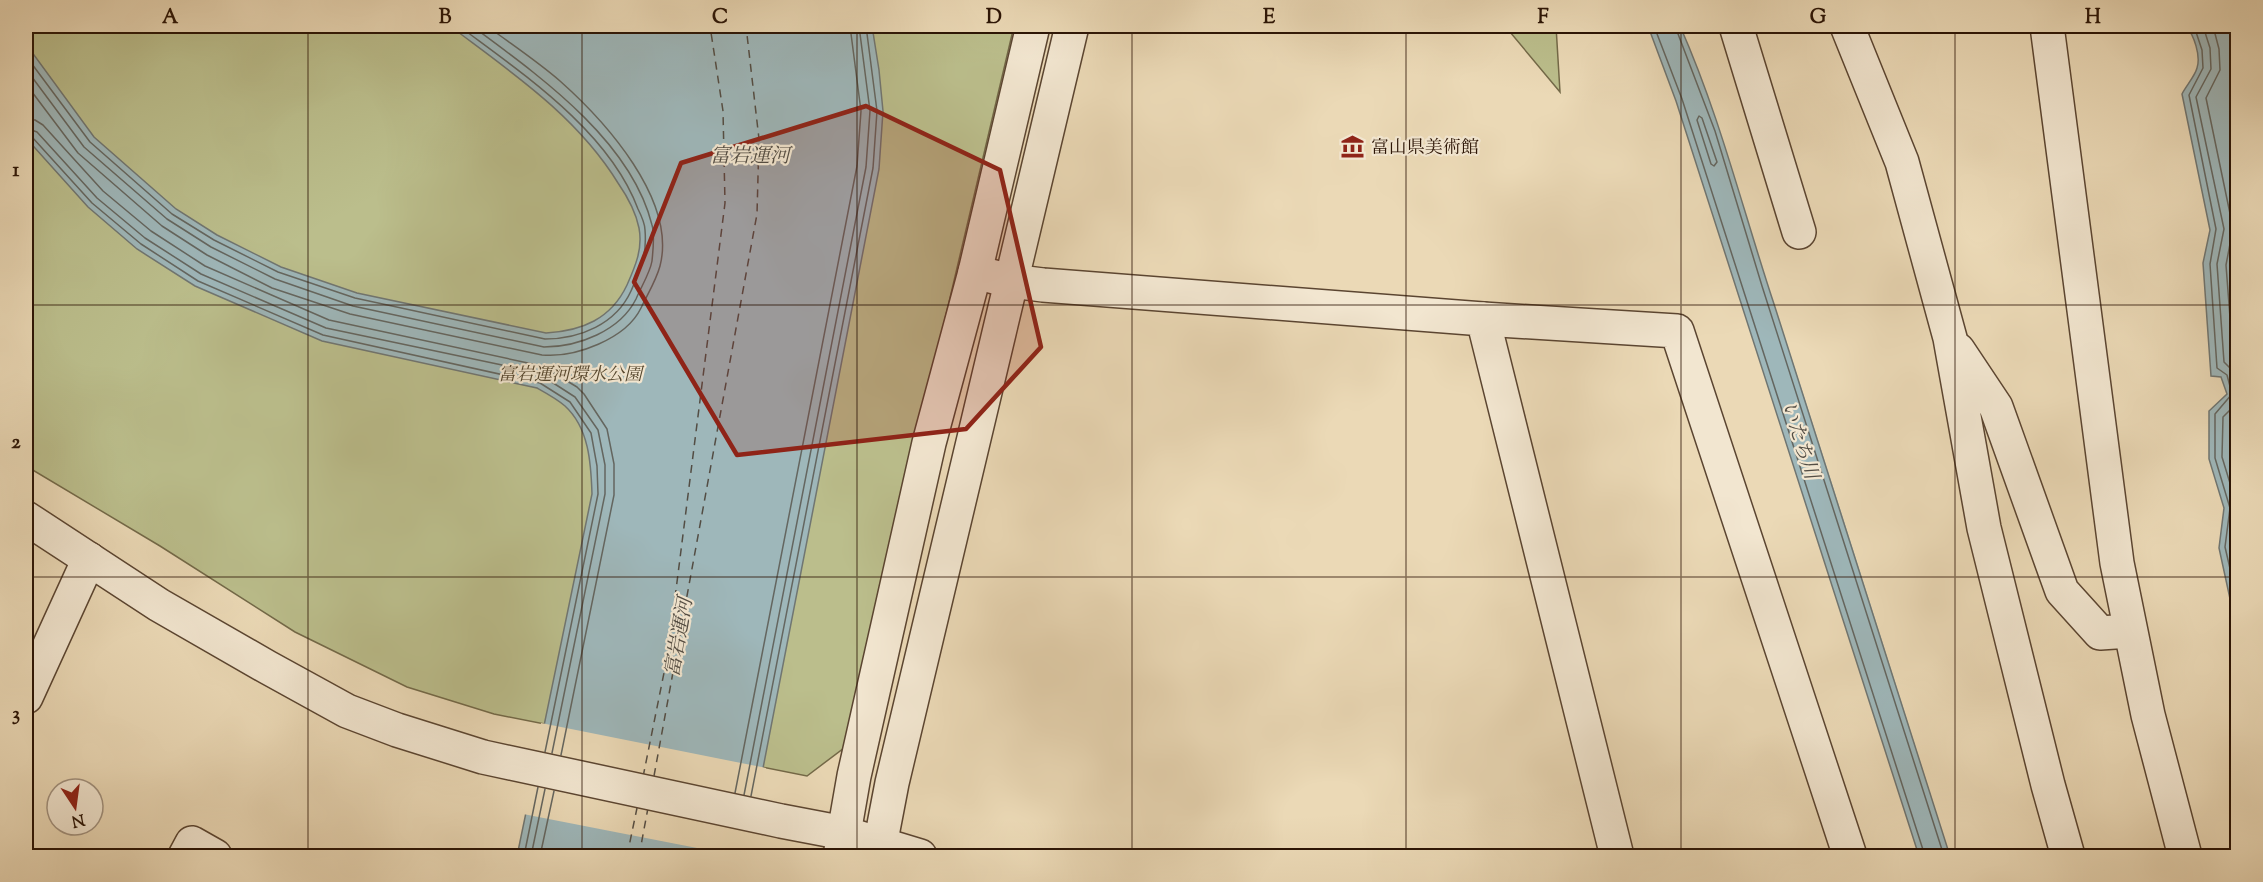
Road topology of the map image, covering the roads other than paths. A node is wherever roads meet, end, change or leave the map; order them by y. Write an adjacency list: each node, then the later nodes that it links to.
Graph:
1 (1033, 26): 7 (street)
2 (1072, 26): 8 (street)
3 (1736, 26): 6 (street)
4 (1847, 26): 10 (street)
5 (2047, 26): 13 (street)
6 (1799, 232)
7 (975, 272): 8 (street); 15 (street)
8 (1010, 281): 9 (street); 16 (street)
9 (1483, 319): 20 (street); 21 (street)
10 (1950, 338): 13 (street); 22 (street)
11 (26, 518): 12 (street)
12 (89, 559): 14 (street); 15 (street)
13 (2130, 631): 23 (street)
14 (26, 697)
15 (842, 845): 16 (street)
16 (879, 850): 19 (street)
17 (185, 856): 18 (street)
18 (215, 856)
19 (920, 856)
20 (1617, 856)
21 (1850, 856)
22 (2068, 856)
23 (2185, 856)

